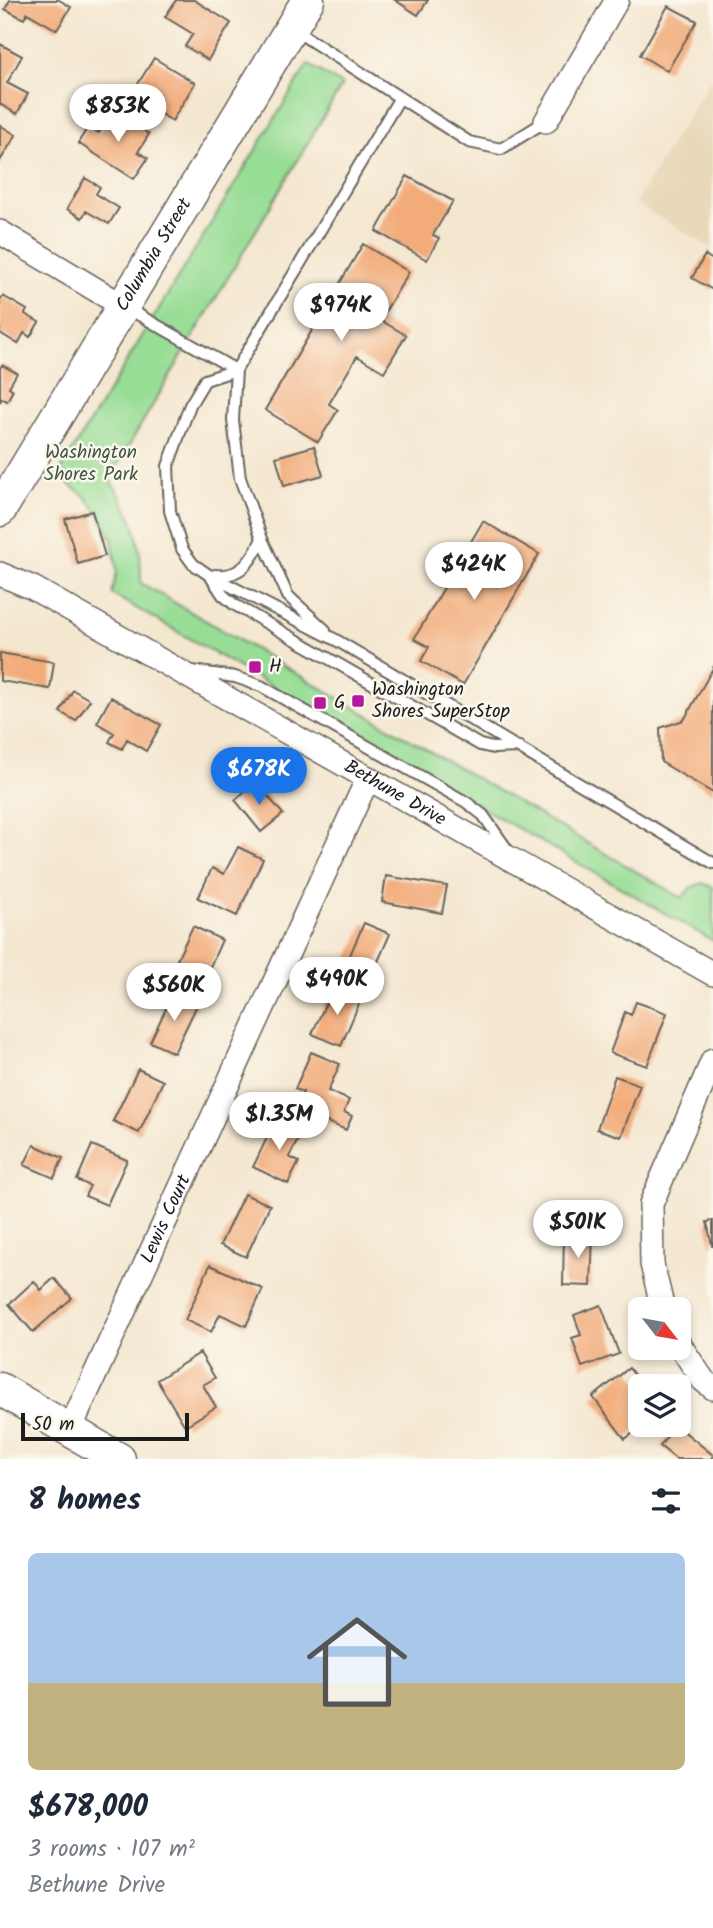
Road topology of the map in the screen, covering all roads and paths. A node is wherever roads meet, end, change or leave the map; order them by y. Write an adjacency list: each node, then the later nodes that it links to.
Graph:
1 (308, 0): 3 (street, Columbia Street)
2 (617, 0): 5 (street)
3 (291, 28): 4 (lane); 7 (street, Columbia Street)
4 (399, 99): 5 (lane); 8 (lane)
5 (546, 121)
6 (0, 232): 7 (street)
7 (123, 306): 8 (lane); 9 (street, Columbia Street)
8 (236, 370): 10 (lane); 12 (lane)
9 (0, 510)
10 (262, 539): 12 (lane); 13 (lane)
11 (0, 574): 14 (street, Bethune Drive)
12 (209, 575): 13 (lane); 15 (lane)
13 (336, 640): 15 (lane)
14 (173, 668): 16 (street, Bethune Drive); 17 (lane)
15 (521, 747): 18 (lane)
16 (368, 778): 17 (street, Bethune Drive); 25 (street, Lewis Court)
17 (517, 863): 19 (street, Bethune Drive)
18 (713, 863)
19 (713, 974)
20 (713, 1060): 21 (street)
21 (660, 1297)
22 (690, 1360): 23 (street)
23 (713, 1388)
24 (0, 1389): 25 (street)
25 (70, 1429): 26 (street)
26 (119, 1459)

